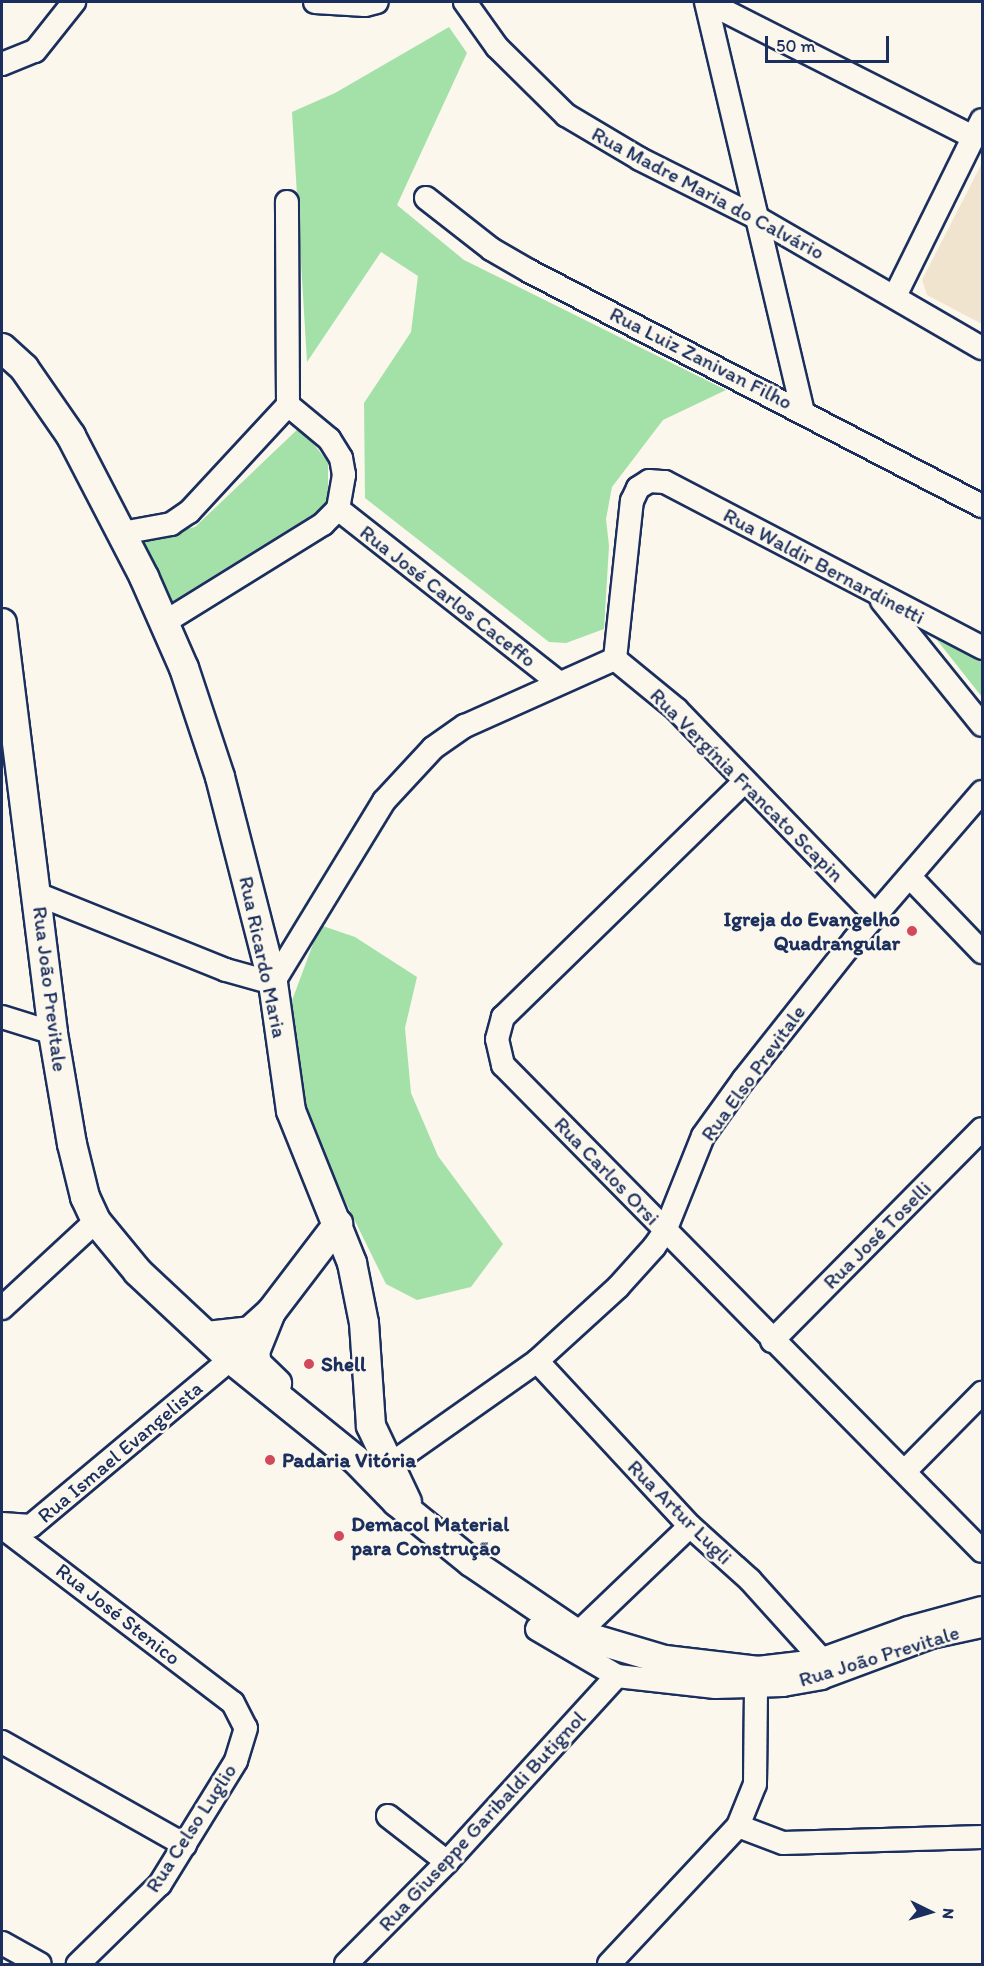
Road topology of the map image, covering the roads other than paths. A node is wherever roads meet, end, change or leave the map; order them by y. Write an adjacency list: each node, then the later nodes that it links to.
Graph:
1 (74, 2): 6 (street)
2 (315, 2): 3 (street)
3 (377, 2)
4 (465, 2): 10 (street, Rua Madre Maria do Calvário)
5 (706, 2): 7 (street); 10 (street)
6 (2, 64)
7 (978, 129): 11 (street)
8 (426, 198): 15 (street, Rua Luiz Zanivan Filho)
9 (287, 202): 14 (street)
10 (754, 216): 11 (street, Rua Madre Maria do Calvário); 15 (street)
11 (895, 296): 13 (street, Rua Madre Maria do Calvário)
12 (2, 348): 18 (main road, Rua Ricardo Maria)
13 (982, 348)
14 (288, 405): 17 (street); 18 (street)
15 (802, 409): 16 (street, Rua Luiz Zanivan Filho)
16 (982, 506)
17 (338, 509): 20 (street); 24 (street, Rua José Carlos Caceffo)
18 (122, 532): 20 (main road, Rua Ricardo Maria)
19 (878, 596): 22 (street, Rua Waldir Bernardinetti); 23 (street, Rua Waldir Bernardinetti); 25 (street)
20 (165, 622): 32 (main road, Rua Ricardo Maria)
21 (2, 623): 29 (main road, Rua João Previtale)
22 (982, 648)
23 (615, 659): 24 (street); 26 (street, Rua Vergínia Francato Scapin)
24 (558, 682): 32 (street)
25 (982, 725)
26 (744, 782): 30 (street, Rua Vergínia Francato Scapin); 38 (street, Rua Carlos Orsi)
27 (982, 792): 28 (street, Rua Elso Previtale)
28 (910, 877): 30 (street, Rua Elso Previtale); 31 (street)
29 (37, 894): 32 (street); 34 (main road, Rua João Previtale)
30 (875, 915): 38 (street, Rua Elso Previtale)
31 (982, 952)
32 (273, 983): 37 (main road, Rua Ricardo Maria)
33 (2, 1017): 34 (street)
34 (53, 1033): 36 (main road, Rua João Previtale)
35 (982, 1129): 42 (street, Rua José Toselli)
36 (96, 1221): 39 (street); 41 (main road, Rua João Previtale)
37 (338, 1224): 40 (main road); 46 (main road, Rua Ricardo Maria)
38 (665, 1231): 42 (street, Rua Carlos Orsi); 44 (street, Rua Elso Previtale)
39 (2, 1308)
40 (272, 1312): 41 (main road); 43 (main road)
41 (207, 1336): 43 (main road, Rua João Previtale)
42 (772, 1341): 47 (street, Rua Carlos Orsi)
43 (243, 1356): 46 (main road); 48 (street, Rua Ismael Evangelista)
44 (537, 1361): 46 (street, Rua Elso Previtale); 49 (street, Rua Artur Lugli)
45 (982, 1393): 47 (street)
46 (374, 1455): 54 (main road, Rua João Previtale)
47 (905, 1471): 50 (street, Rua Carlos Orsi)
48 (2, 1526): 58 (street, Rua José Stenico)
49 (690, 1526): 54 (street); 55 (street, Rua Artur Lugli)
50 (982, 1551)
51 (982, 1611): 55 (main road, Rua João Previtale)
52 (982, 1626): 57 (street, Rua João Previtale)
53 (537, 1629): 56 (street, Rua João Previtale)
54 (577, 1634): 55 (main road, Rua João Previtale)
55 (824, 1662)
56 (617, 1677): 57 (street, Rua João Previtale); 64 (street, Rua Giuseppe Garibaldi Butignol)
57 (756, 1686): 61 (street)
58 (233, 1703): 63 (street, Rua Celso Luglio)
59 (2, 1742): 63 (street)
60 (388, 1816): 64 (street)
61 (738, 1826): 62 (street); 69 (street)
62 (982, 1837)
63 (185, 1845): 67 (street, Rua Celso Luglio)
64 (447, 1862): 68 (street, Rua Giuseppe Garibaldi Butignol)
65 (2, 1943): 66 (street)
66 (40, 1965)
67 (78, 1965)
68 (346, 1965)
69 (609, 1965)

